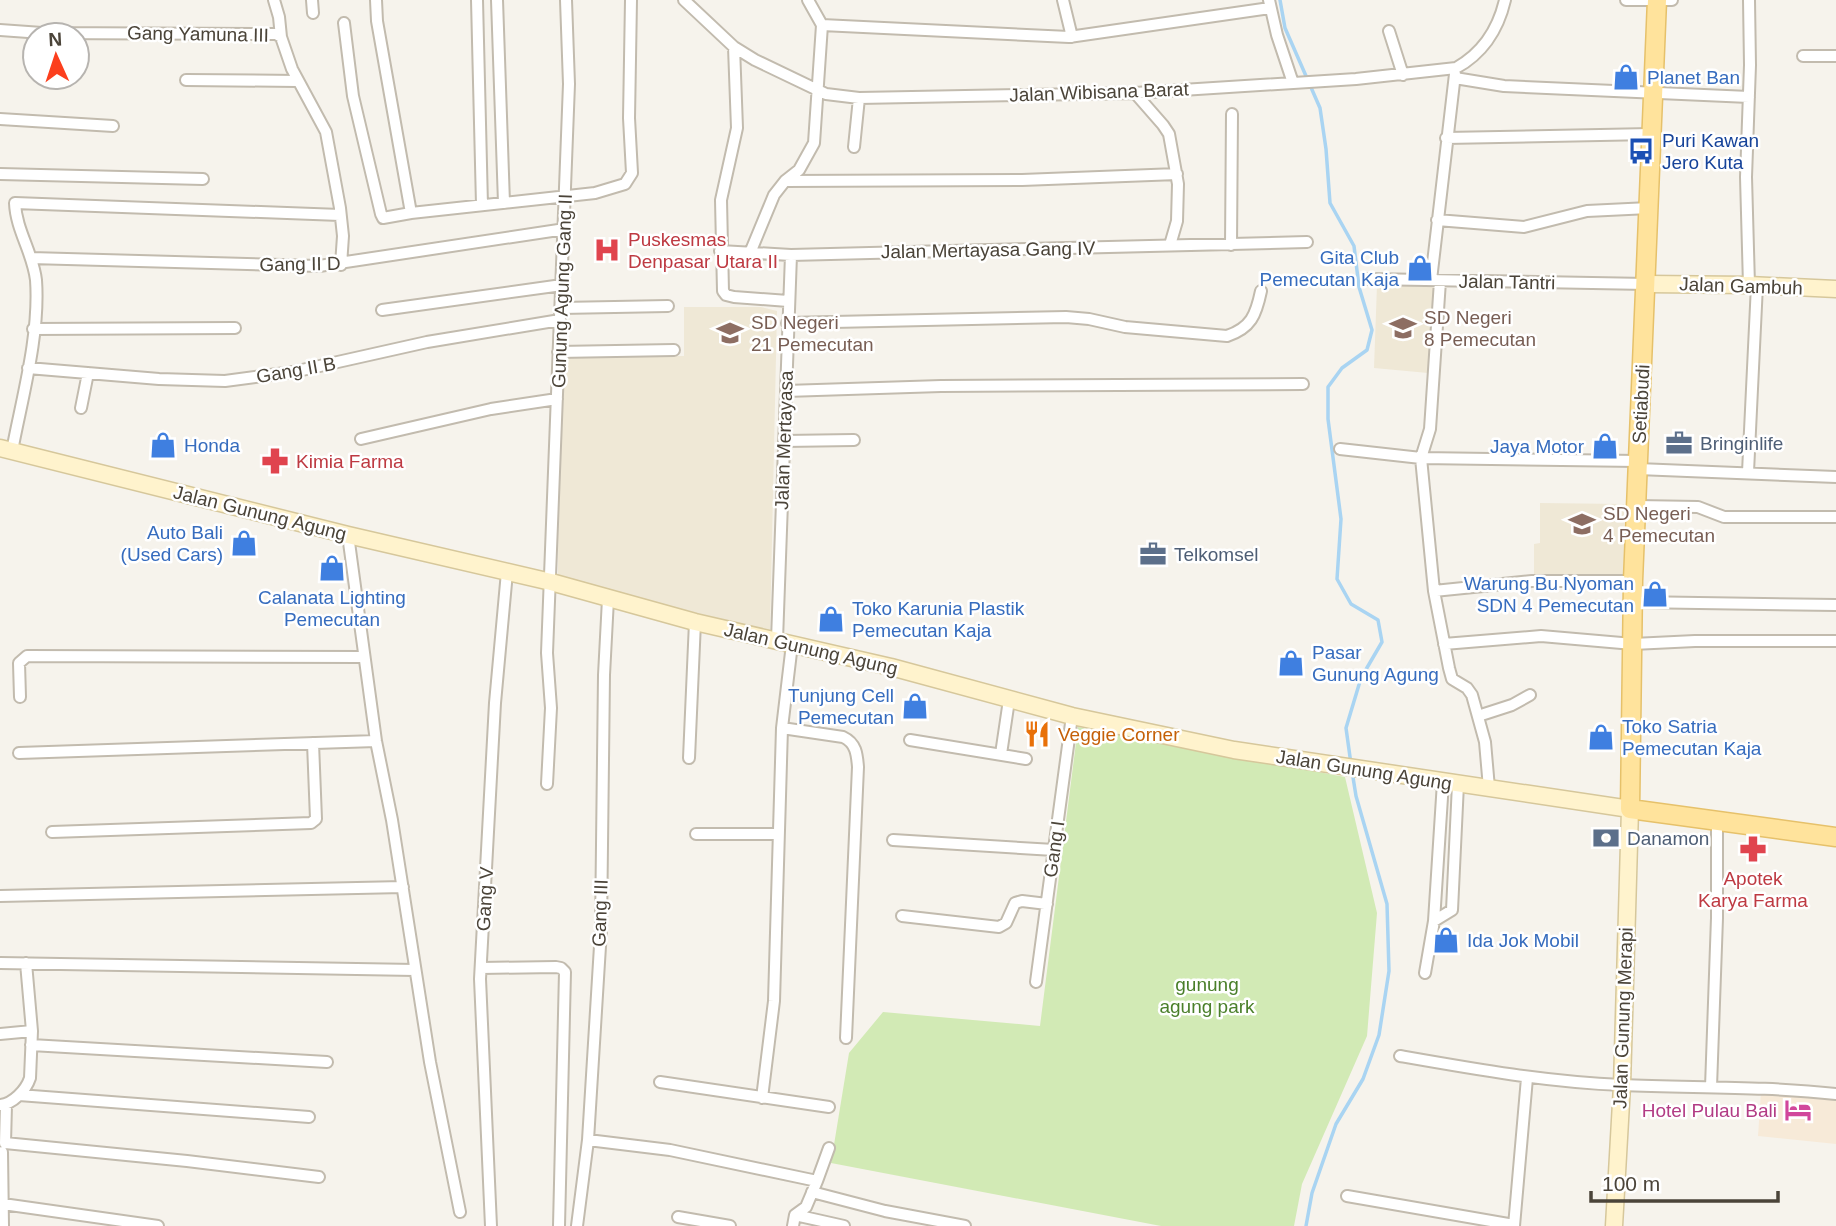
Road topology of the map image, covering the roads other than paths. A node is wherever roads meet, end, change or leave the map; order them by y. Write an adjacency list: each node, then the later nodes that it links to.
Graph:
1 (274, 0): 22 (street)
2 (312, 0): 17 (street)
3 (376, 0): 51 (street)
4 (477, 0): 49 (street)
5 (497, 0): 48 (street)
6 (566, 0): 47 (street, Gunung Agung Gang II)
7 (631, 0): 47 (street)
8 (684, 0): 24 (street, Jalan Wibisana Barat)
9 (808, 0): 19 (street)
10 (1063, 0): 23 (street)
11 (1505, 0): 27 (street)
12 (1626, 0): 13 (street)
13 (1657, 0): 14 (street); 34 (main road, Setiabudi)
14 (1672, 0)
15 (1749, 0): 35 (street)
16 (1270, 4): 23 (street); 31 (street)
17 (313, 13)
18 (344, 23): 51 (street)
19 (822, 25): 23 (street); 32 (street)
20 (0, 30): 22 (street, Gang Yamuna III)
21 (1389, 31): 28 (street)
22 (281, 37): 30 (street, Gang Yamuna III)
23 (1072, 37)
24 (734, 47): 32 (street, Jalan Wibisana Barat); 58 (street)
25 (1803, 56): 26 (street)
26 (1836, 56)
27 (1455, 73): 28 (street, Jalan Wibisana Barat); 34 (street, Jalan Wibisana Barat); 41 (street)
28 (1403, 75): 31 (street, Jalan Wibisana Barat)
29 (186, 80): 30 (street)
30 (298, 81): 52 (street, Gang Yamuna III)
31 (1297, 82): 33 (street, Jalan Wibisana Barat)
32 (819, 90): 36 (street, Jalan Wibisana Barat); 46 (street)
33 (1135, 93): 36 (street, Jalan Wibisana Barat); 44 (street)
34 (1652, 93): 35 (street, Jalan Wibisana Barat); 40 (main road, Setiabudi)
35 (1749, 97): 67 (street)
36 (859, 98): 42 (street)
37 (1232, 114): 57 (street)
38 (0, 119): 39 (street)
39 (113, 126)
40 (1651, 134): 41 (street); 50 (main road, Setiabudi)
41 (1446, 138): 53 (street)
42 (854, 147)
43 (0, 174): 45 (street)
44 (1177, 174): 46 (street); 56 (street)
45 (203, 178)
46 (785, 181): 59 (street)
47 (566, 196): 48 (street); 54 (street, Gunung Agung Gang II)
48 (504, 203): 49 (street)
49 (482, 205): 51 (street)
50 (1649, 208): 53 (street); 65 (main road, Setiabudi)
51 (411, 213)
52 (341, 215): 61 (street); 62 (street, Gang Yamuna III)
53 (1437, 220): 64 (street)
54 (565, 229): 62 (street, Gang II D); 66 (street, Gunung Agung Gang II)
55 (1307, 242): 57 (street, Jalan Mertayasa Gang IV)
56 (1170, 245): 57 (street, Jalan Mertayasa Gang IV); 60 (street, Jalan Mertayasa Gang IV)
57 (1231, 245)
58 (720, 251): 59 (street, Jalan Mertayasa Gang IV); 70 (street)
59 (750, 253): 60 (street, Jalan Mertayasa Gang IV)
60 (790, 255): 70 (street)
61 (32, 258): 62 (street, Gang II D); 76 (street)
62 (341, 265)
63 (1368, 279): 64 (street, Jalan Tantri)
64 (1436, 281): 65 (street, Jalan Tantri); 90 (street)
65 (1647, 284): 67 (main road, Jalan Gambuh); 91 (main road, Setiabudi)
66 (562, 285): 72 (street); 73 (street, Gunung Agung Gang II)
67 (1753, 285): 68 (main road, Jalan Gambuh); 92 (street)
68 (1836, 289)
69 (1261, 291): 74 (street)
70 (788, 301): 74 (street, Jalan Mertayasa)
71 (668, 306): 73 (street, Gang II B)
72 (382, 310)
73 (560, 314): 78 (street, Gunung Agung Gang II); 80 (street, Gang II B)
74 (788, 323): 82 (street, Jalan Mertayasa)
75 (235, 328): 76 (street)
76 (33, 329): 79 (street)
77 (674, 350): 78 (street)
78 (558, 352): 83 (street, Gunung Agung Gang II)
79 (28, 368): 80 (street, Gang II B); 88 (street)
80 (88, 373): 84 (street)
81 (1303, 384): 82 (street)
82 (786, 391): 87 (street, Jalan Mertayasa)
83 (558, 399): 85 (street); 99 (street, Gunung Agung Gang II)
84 (82, 408)
85 (361, 439)
86 (854, 440): 87 (street)
87 (783, 441): 105 (street, Jalan Mertayasa)
88 (6, 449): 96 (main road, Jalan Gunung Agung)
89 (1340, 449): 90 (street)
90 (1421, 458): 91 (street); 100 (street)
91 (1638, 465): 92 (street); 94 (main road, Setiabudi)
92 (1748, 472): 93 (street)
93 (1836, 477)
94 (1637, 506): 95 (street); 98 (main road, Setiabudi)
95 (1836, 517)
96 (348, 535): 97 (main road, Jalan Gunung Agung); 109 (street)
97 (507, 572): 99 (main road, Jalan Gunung Agung); 141 (street, Gang V)
98 (1633, 581): 100 (street); 102 (main road, Setiabudi)
99 (551, 582): 101 (main road, Jalan Gunung Agung); 124 (street, Gunung Agung Gang II)
100 (1434, 591): 107 (street)
101 (608, 599): 104 (main road, Jalan Gunung Agung); 161 (street, Gang III)
102 (1634, 602): 103 (street); 108 (main road, Setiabudi)
103 (1836, 605)
104 (695, 622): 105 (main road, Jalan Gunung Agung); 121 (street)
105 (785, 641): 112 (main road, Jalan Gunung Agung); 115 (street, Jalan Mertayasa)
106 (1836, 641): 108 (street)
107 (1444, 644): 108 (street); 114 (street)
108 (1633, 644): 126 (main road, Setiabudi)
109 (364, 657): 111 (street); 117 (street)
110 (1530, 695): 114 (street)
111 (20, 698)
112 (1009, 700): 113 (main road, Jalan Gunung Agung); 120 (street)
113 (1072, 716): 123 (main road, Jalan Gunung Agung); 133 (street, Gang I)
114 (1478, 716): 125 (street)
115 (782, 728): 130 (street, Jalan Mertayasa); 147 (street)
116 (910, 740): 120 (street)
117 (376, 741): 118 (street); 134 (street)
118 (313, 743): 119 (street); 128 (street)
119 (19, 753)
120 (1001, 754): 122 (street)
121 (689, 758)
122 (1026, 759)
123 (1451, 783): 125 (main road, Jalan Gunung Agung); 138 (street); 138 (street)
124 (547, 784)
125 (1489, 788): 126 (main road, Jalan Gunung Agung)
126 (1630, 809): 127 (main road); 153 (main road, Jalan Gunung Merapi)
127 (1717, 821): 131 (main road); 154 (street)
128 (52, 832)
129 (696, 834): 130 (street)
130 (778, 834): 157 (street, Jalan Mertayasa)
131 (1836, 837)
132 (893, 840): 133 (street)
133 (1054, 850): 136 (street, Gang I)
134 (402, 887): 135 (street); 142 (street)
135 (5, 896)
136 (1046, 904): 137 (street); 144 (street, Gang I)
137 (902, 916)
138 (1434, 920): 143 (street)
139 (0, 963): 140 (street)
140 (26, 963): 142 (street); 145 (street)
141 (481, 968): 174 (street, Gang V); 175 (street)
142 (415, 970): 169 (street)
143 (1424, 973)
144 (1036, 982)
145 (32, 1031): 146 (street); 148 (street)
146 (0, 1034)
147 (846, 1038)
148 (32, 1045): 150 (street); 156 (street)
149 (1400, 1056): 151 (street)
150 (327, 1062)
151 (1527, 1078): 153 (street); 180 (street)
152 (660, 1082): 157 (street)
153 (1622, 1086): 154 (street); 181 (main road, Jalan Gunung Merapi)
154 (1711, 1087): 155 (street)
155 (1836, 1094)
156 (19, 1095): 158 (street); 160 (street)
157 (762, 1098): 159 (street)
158 (3, 1105): 164 (street)
159 (829, 1107)
160 (309, 1116)
161 (588, 1140): 165 (street); 176 (street, Gang III)
162 (829, 1147): 165 (street)
163 (2, 1152): 168 (street)
164 (319, 1177)
165 (817, 1181): 166 (street)
166 (812, 1192): 171 (street); 179 (street)
167 (1347, 1196): 180 (street)
168 (3, 1203): 172 (street); 173 (street)
169 (460, 1212)
170 (678, 1217): 177 (street)
171 (794, 1221): 178 (street)
172 (3, 1226)
173 (158, 1226)
174 (491, 1226)
175 (559, 1226)
176 (577, 1226)
177 (730, 1226)
178 (844, 1226)
179 (965, 1226)
180 (1514, 1226)
181 (1615, 1226)

